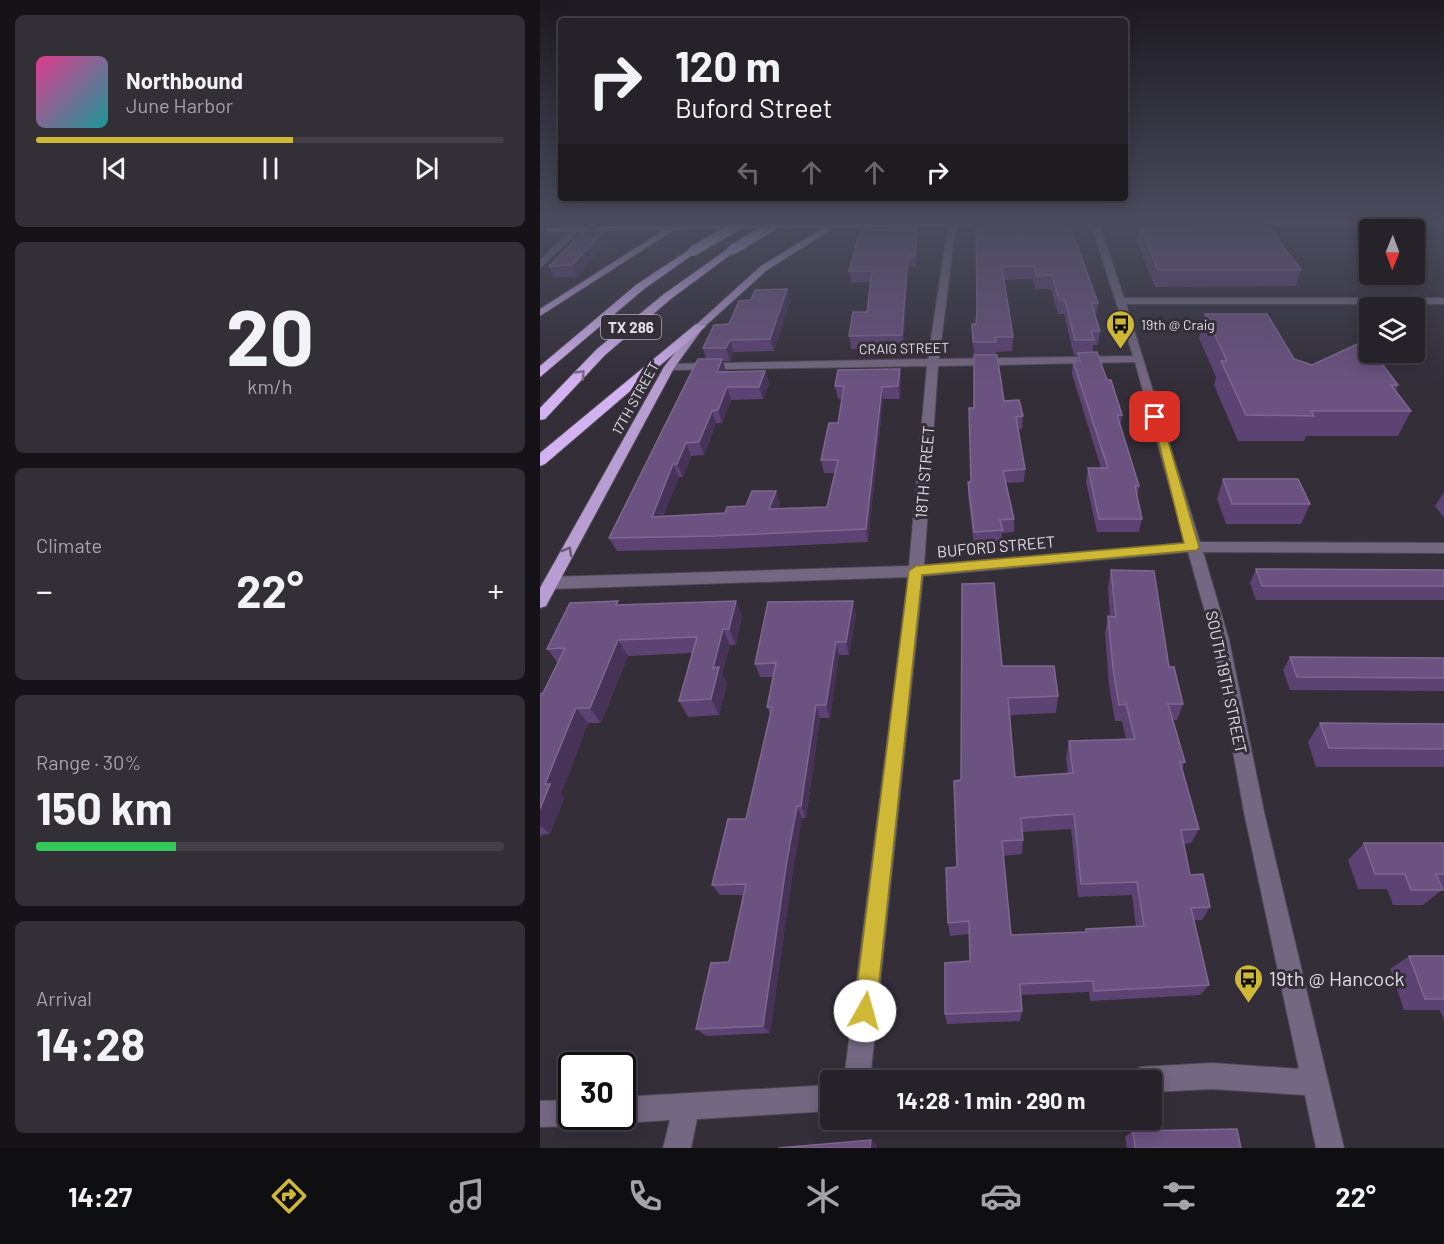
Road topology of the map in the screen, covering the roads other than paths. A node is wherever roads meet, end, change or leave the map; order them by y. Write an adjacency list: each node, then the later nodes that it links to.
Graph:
1 (597, 277): 9 (main road)
2 (655, 277): 14 (highway, TX 286, bridge)
3 (695, 277): 15 (highway, TX 286, one-way to 3, bridge)
4 (755, 277): 10 (main road, 17TH STREET)
5 (945, 277): 12 (street, 18TH STREET)
6 (1112, 277): 7 (street, SOUTH 19TH STREET)
7 (1120, 301): 8 (street); 11 (street, SOUTH 19TH STREET)
8 (1444, 302)
9 (540, 313)
10 (700, 326): 13 (main road, 17TH STREET); 16 (highway)
11 (1139, 359): 12 (street, CRAIG STREET); 17 (street, SOUTH 19TH STREET)
12 (933, 362): 13 (street, CRAIG STREET); 19 (street, 18TH STREET)
13 (669, 367): 20 (main road, 17TH STREET, one-way to 13)
14 (540, 373)
15 (540, 416)
16 (540, 460)
17 (1192, 547): 18 (street, BUFORD STREET); 19 (street, BUFORD STREET); 24 (street, SOUTH 19TH STREET)
18 (1444, 548)
19 (916, 571): 20 (street, BUFORD STREET); 22 (street, 18TH STREET)
20 (550, 583): 21 (main road, 17TH STREET)
21 (540, 602)
22 (858, 1070)
23 (1162, 1079): 24 (street)
24 (1314, 1083): 31 (street, SOUTH 19TH STREET)
25 (820, 1099): 26 (street)
26 (687, 1106): 27 (street); 30 (street)
27 (636, 1109)
28 (558, 1113): 29 (street)
29 (540, 1114)
30 (677, 1148)
31 (1330, 1148)

